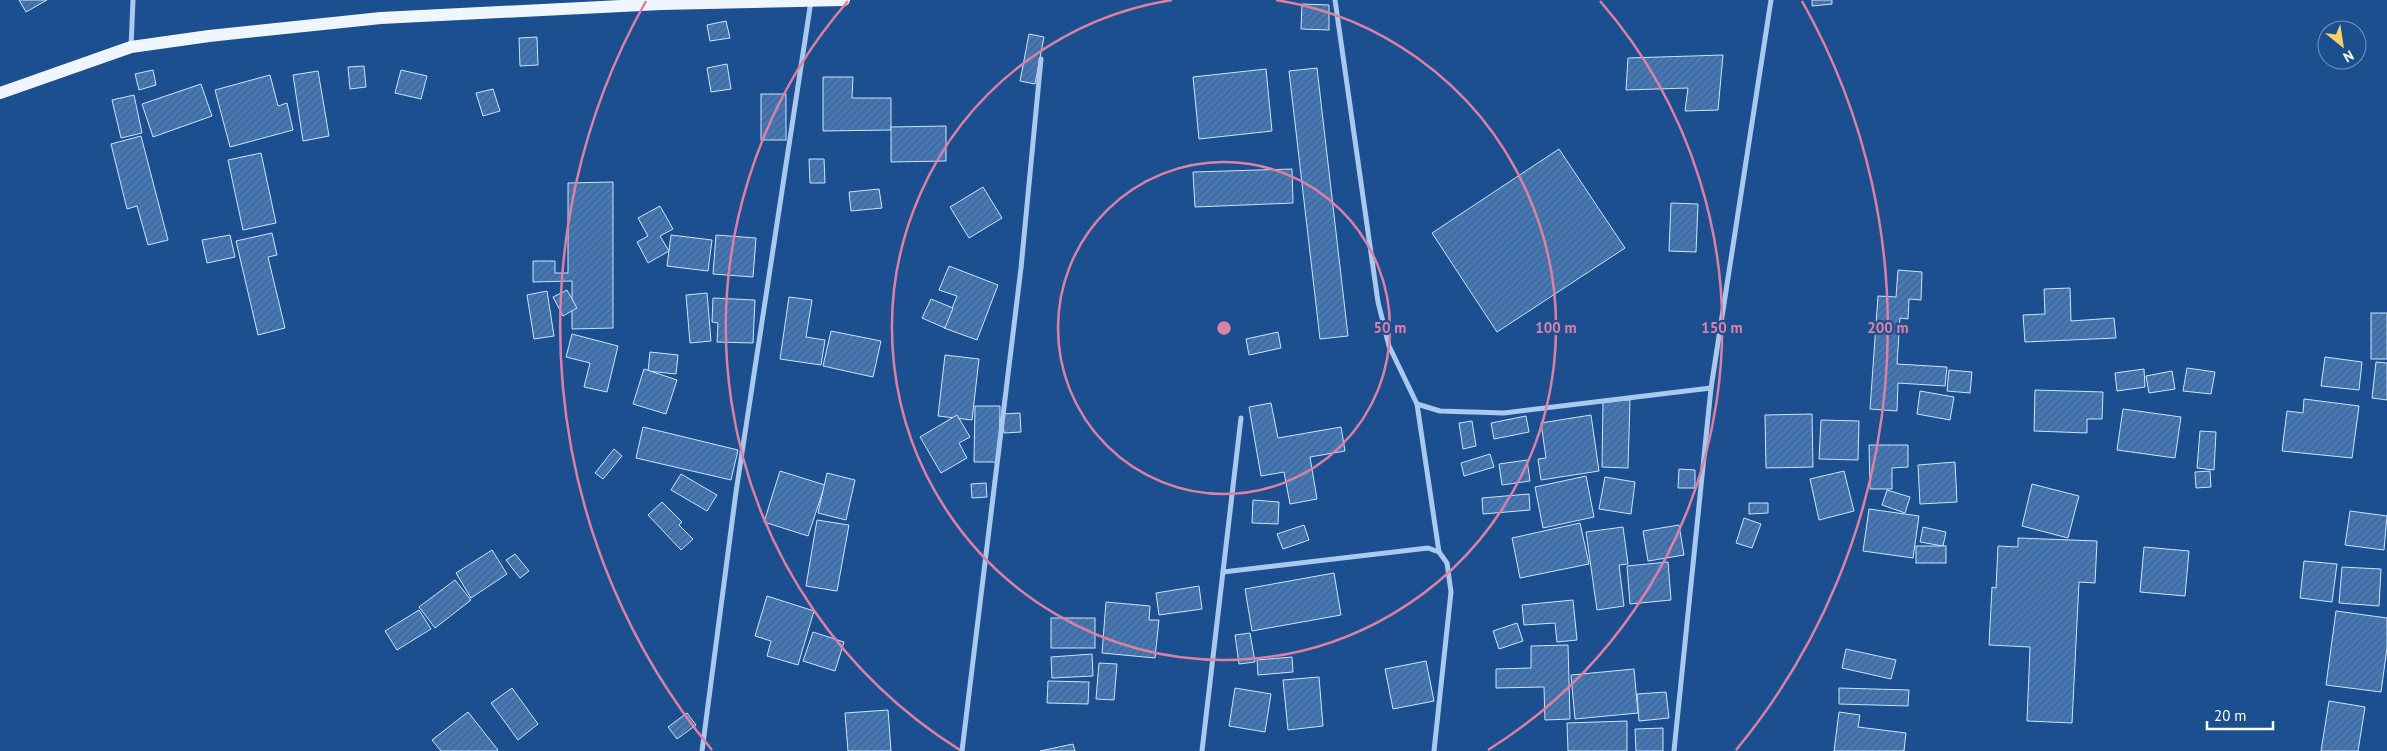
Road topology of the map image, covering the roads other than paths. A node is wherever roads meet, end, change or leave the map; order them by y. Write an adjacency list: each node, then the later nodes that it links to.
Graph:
1 (133, 0): 7 (street)
2 (811, 0): 3 (main road); 6 (main road); 15 (street)
3 (844, 0)
4 (1335, 0): 11 (street)
5 (1771, 0): 10 (street)
6 (661, 2): 7 (main road)
7 (132, 48): 9 (main road)
8 (1041, 59): 16 (street)
9 (0, 93)
10 (1711, 388): 11 (street); 19 (street)
11 (1417, 404): 13 (street)
12 (1241, 418): 14 (street)
13 (1439, 552): 14 (street); 18 (street)
14 (1223, 572): 17 (street)
15 (702, 751)
16 (962, 751)
17 (1202, 751)
18 (1434, 751)
19 (1674, 751)

